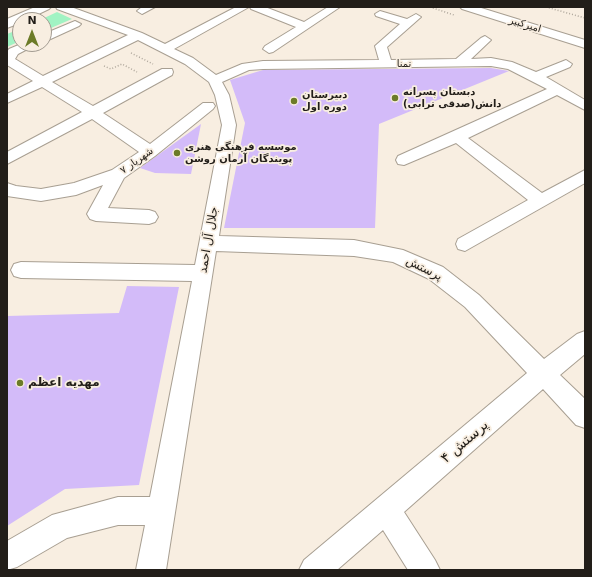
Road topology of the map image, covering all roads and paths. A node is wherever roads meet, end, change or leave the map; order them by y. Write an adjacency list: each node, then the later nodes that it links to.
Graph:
1 (45, 7): 12 (main road)
2 (61, 7): 16 (street)
3 (244, 7): 20 (street)
4 (255, 7): 14 (street)
5 (335, 7): 14 (street)
6 (466, 7): 18 (main road, امیرکبیر)
7 (546, 7): 11 (path)
8 (25, 8): 10 (main road)
9 (380, 14): 25 (street)
10 (7, 16)
11 (585, 18)
12 (7, 24)
13 (75, 24): 15 (street)
14 (305, 26): 21 (street)
15 (52, 34)
16 (138, 35): 19 (street); 20 (street)
17 (485, 40): 24 (street)
18 (585, 44)
19 (117, 46): 23 (street); 27 (path)
20 (165, 49): 30 (street)
21 (269, 49)
22 (13, 52): 31 (street)
23 (90, 59): 29 (path); 31 (street)
24 (460, 62): 25 (street, تمنا); 28 (street, تمنا)
25 (386, 64): 30 (street, تمنا)
26 (566, 64): 28 (street)
27 (167, 72): 29 (street)
28 (536, 77): 32 (street, تمنا)
29 (152, 80): 36 (street)
30 (215, 80): 46 (street, جلال آل احمد)
31 (43, 82): 33 (street); 36 (street)
32 (556, 90): 35 (street, تمنا); 37 (street)
33 (7, 99)
34 (208, 106): 38 (street, شهریار ۷)
35 (585, 106)
36 (92, 112): 38 (street); 39 (street)
37 (457, 137): 40 (street); 44 (street)
38 (150, 152): 41 (street, شهریار ۷)
39 (7, 159)
40 (404, 160)
41 (118, 174): 43 (street, شهریار ۷); 45 (street)
42 (585, 176): 44 (street)
43 (7, 189)
44 (541, 201): 47 (street)
45 (150, 217)
46 (208, 243): 49 (street, جلال آل احمد); 51 (street, پرستش)
47 (465, 244)
48 (21, 270): 49 (street)
49 (203, 273): 54 (street, جلال آل احمد)
50 (585, 341): 51 (street, پرستش ۴)
51 (543, 374): 52 (street, پرستش); 53 (street, پرستش ۴)
52 (585, 416)
53 (386, 510): 57 (street, پرستش ۴); 58 (street)
54 (162, 511): 55 (street); 56 (street, جلال آل احمد)
55 (7, 557)
56 (151, 570)
57 (314, 570)
58 (424, 570)

